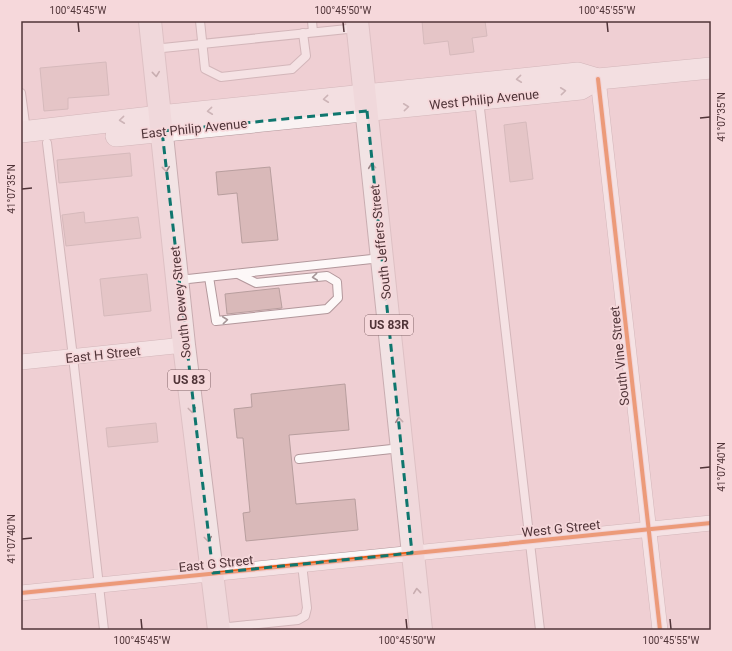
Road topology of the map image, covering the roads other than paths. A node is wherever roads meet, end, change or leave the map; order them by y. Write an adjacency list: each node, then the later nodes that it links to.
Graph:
1 (150, 21): 8 (highway, South Dewey Street / US 83)
2 (200, 21): 7 (lane)
3 (312, 21): 5 (lane)
4 (357, 24): 5 (lane); 13 (highway, South Jeffers Street / US 83R)
5 (313, 32): 6 (lane)
6 (303, 33): 7 (lane); 7 (lane)
7 (202, 44): 8 (lane)
8 (153, 49): 14 (highway, South Dewey Street / US 83, one-way to 14)
9 (711, 68): 10 (main road, West Philip Avenue)
10 (598, 79): 12 (main road, West Philip Avenue, one-way to 10); 13 (main road, West Philip Avenue, one-way to 13); 27 (street, South Vine Street)
11 (21, 93): 15 (lane)
12 (479, 100): 13 (main road, West Philip Avenue, one-way to 12); 28 (lane)
13 (366, 103): 14 (main road, East Philip Avenue); 17 (highway, South Jeffers Street / US 83R, one-way to 13)
14 (161, 123): 15 (main road, East Philip Avenue, one-way to 15); 16 (main road, East Philip Avenue); 20 (highway, South Dewey Street / US 83, one-way to 20)
15 (23, 136): 16 (main road, East Philip Avenue)
16 (47, 143): 22 (lane)
17 (381, 258): 18 (lane); 24 (highway, South Jeffers Street / US 83R, one-way to 17)
18 (238, 274): 19 (lane); 19 (lane, one-way to 18)
19 (210, 277): 20 (lane)
20 (178, 280): 21 (highway, South Dewey Street / US 83)
21 (184, 345): 22 (street, East H Street); 31 (highway, South Dewey Street / US 83, one-way to 31)
22 (73, 357): 23 (street, East H Street); 32 (lane)
23 (21, 362)
24 (402, 448): 25 (lane); 29 (highway, South Jeffers Street / US 83R)
25 (299, 459)
26 (711, 523): 27 (street, West G Street)
27 (649, 529): 28 (street, West G Street); 39 (street, South Vine Street)
28 (530, 541): 29 (street, West G Street); 38 (lane)
29 (412, 553): 30 (street, East G Street); 37 (highway, South Jeffers Street / US 83R, one-way to 29)
30 (302, 564): 31 (street, East G Street); 34 (lane)
31 (213, 573): 32 (street, East G Street); 35 (highway, South Dewey Street / US 83)
32 (99, 586): 33 (street, East G Street); 36 (lane)
33 (21, 593)
34 (248, 628): 35 (lane)
35 (219, 629)
36 (104, 630)
37 (421, 630)
38 (540, 630)
39 (660, 630)

